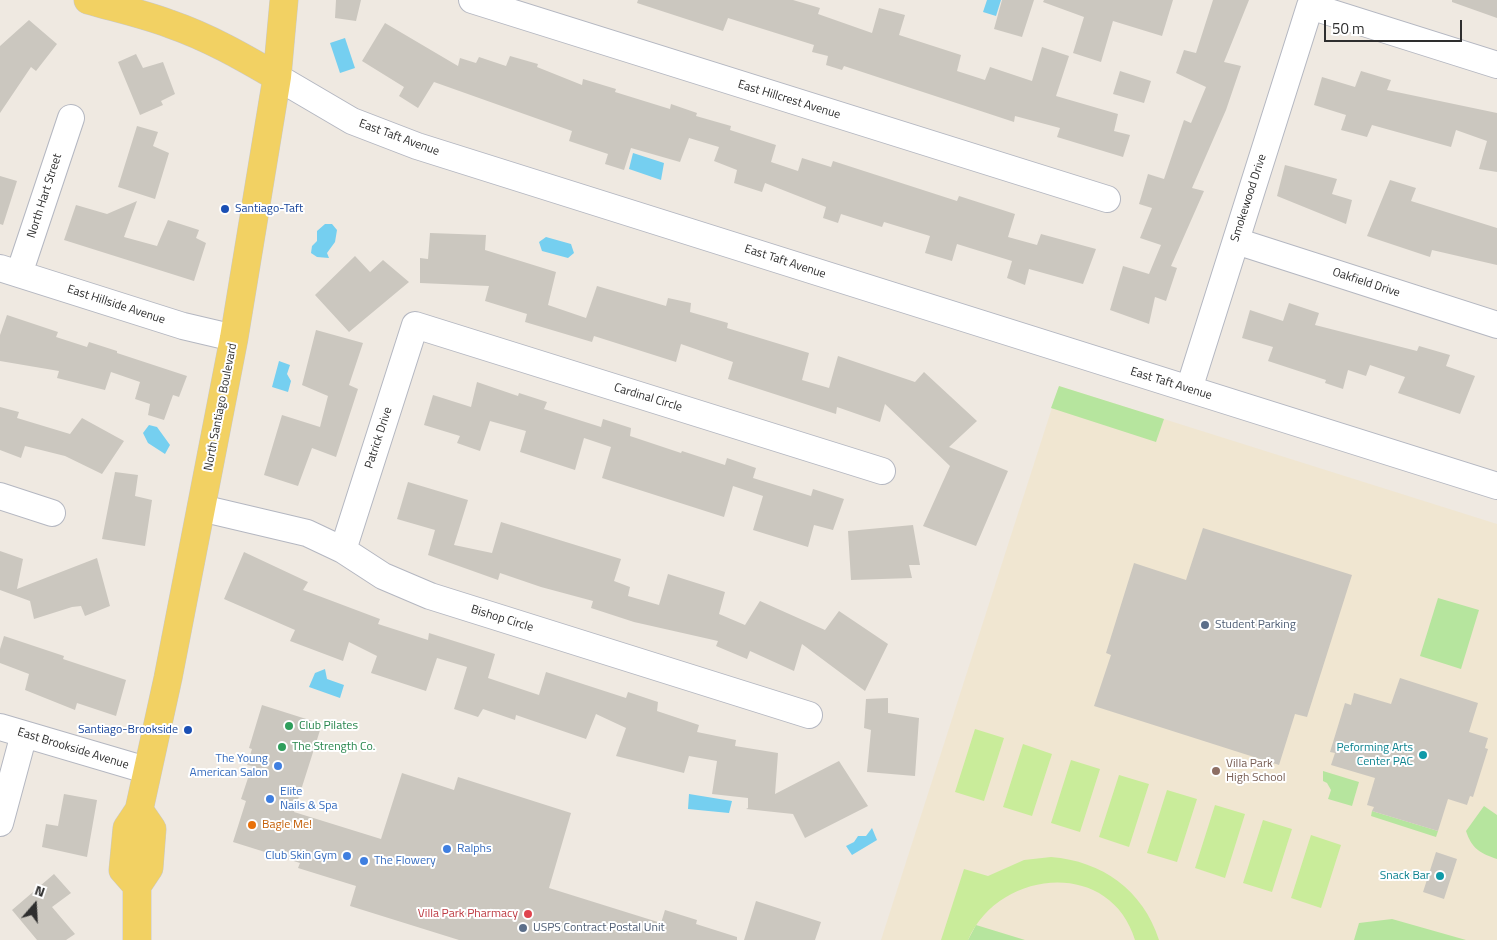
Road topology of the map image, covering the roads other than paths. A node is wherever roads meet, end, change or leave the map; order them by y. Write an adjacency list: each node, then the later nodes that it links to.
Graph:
1 (88, 0): 5 (main road, East Taft Avenue)
2 (284, 0): 5 (main road, North Santiago Boulevard)
3 (472, 0): 7 (street, East Hillcrest Avenue)
4 (1497, 65): 8 (street, Smokewood Drive)
5 (277, 77): 12 (main road, North Santiago Boulevard); 13 (street, East Taft Avenue)
6 (71, 118): 9 (street, North Hart Street)
7 (1106, 199)
8 (1236, 241): 10 (street, Oakfield Drive); 13 (street, Smokewood Drive)
9 (10, 271): 12 (street, East Hillside Avenue)
10 (1497, 325)
11 (415, 326): 14 (street, Cardinal Circle); 19 (street, Patrick Drive)
12 (234, 338): 17 (main road, North Santiago Boulevard)
13 (1189, 389): 15 (street, East Taft Avenue)
14 (882, 471)
15 (1497, 486)
16 (0, 496): 18 (street)
17 (201, 508): 19 (street, Bishop Circle); 22 (main road, North Santiago Boulevard)
18 (52, 513)
19 (343, 550): 20 (street, Bishop Circle)
20 (809, 715)
21 (12, 730): 22 (street, East Brookside Avenue); 23 (street)
22 (146, 770): 24 (main road, North Santiago Boulevard)
23 (0, 823)
24 (137, 940)

